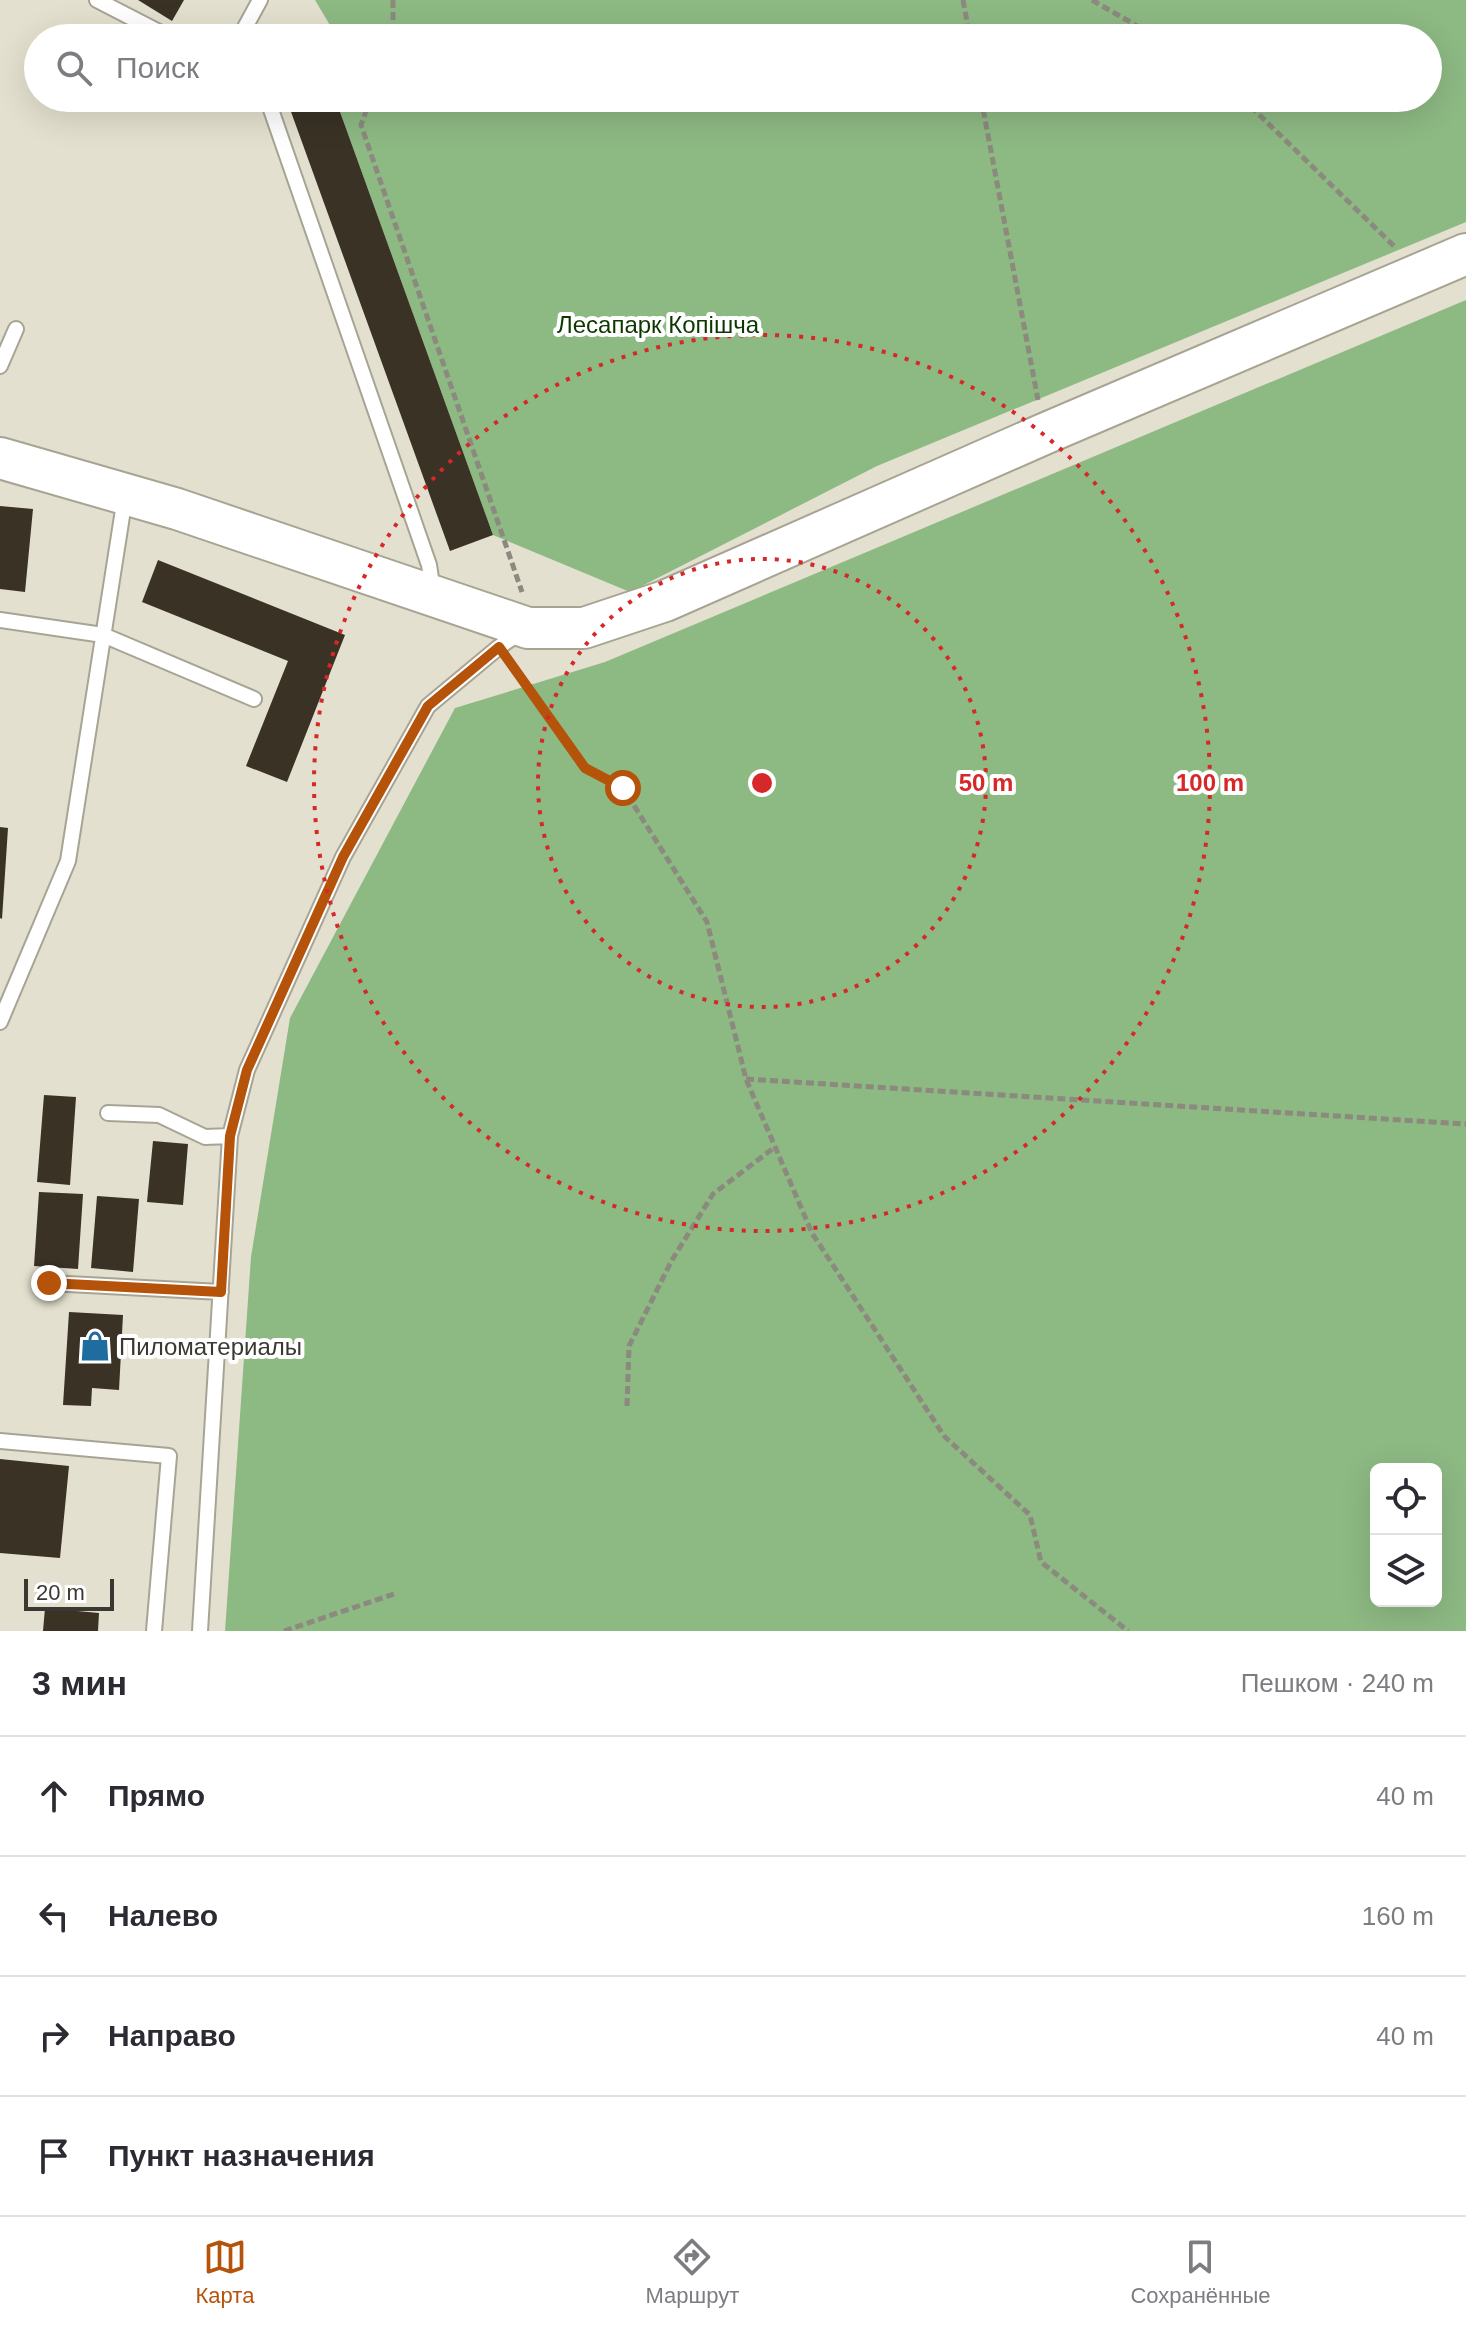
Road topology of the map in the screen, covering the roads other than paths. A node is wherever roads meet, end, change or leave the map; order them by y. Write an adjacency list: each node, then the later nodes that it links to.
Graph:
1 (97, 0): 3 (lane)
2 (260, 0): 4 (lane)
3 (144, 24)
4 (247, 24)
5 (272, 112): 11 (lane)
6 (1466, 254): 14 (street)
7 (16, 329): 8 (lane)
8 (0, 366)
9 (0, 458): 10 (street)
10 (125, 493): 11 (street); 13 (lane)
11 (434, 596): 14 (street)
12 (0, 620): 13 (lane)
13 (103, 635): 15 (lane); 16 (lane)
14 (513, 637): 18 (lane)
15 (254, 699)
16 (0, 1022)
17 (108, 1113): 18 (lane)
18 (230, 1136): 20 (lane)
19 (49, 1283): 20 (lane)
20 (221, 1292): 23 (lane)
21 (0, 1441): 22 (lane)
22 (154, 1631)
23 (200, 1631)

